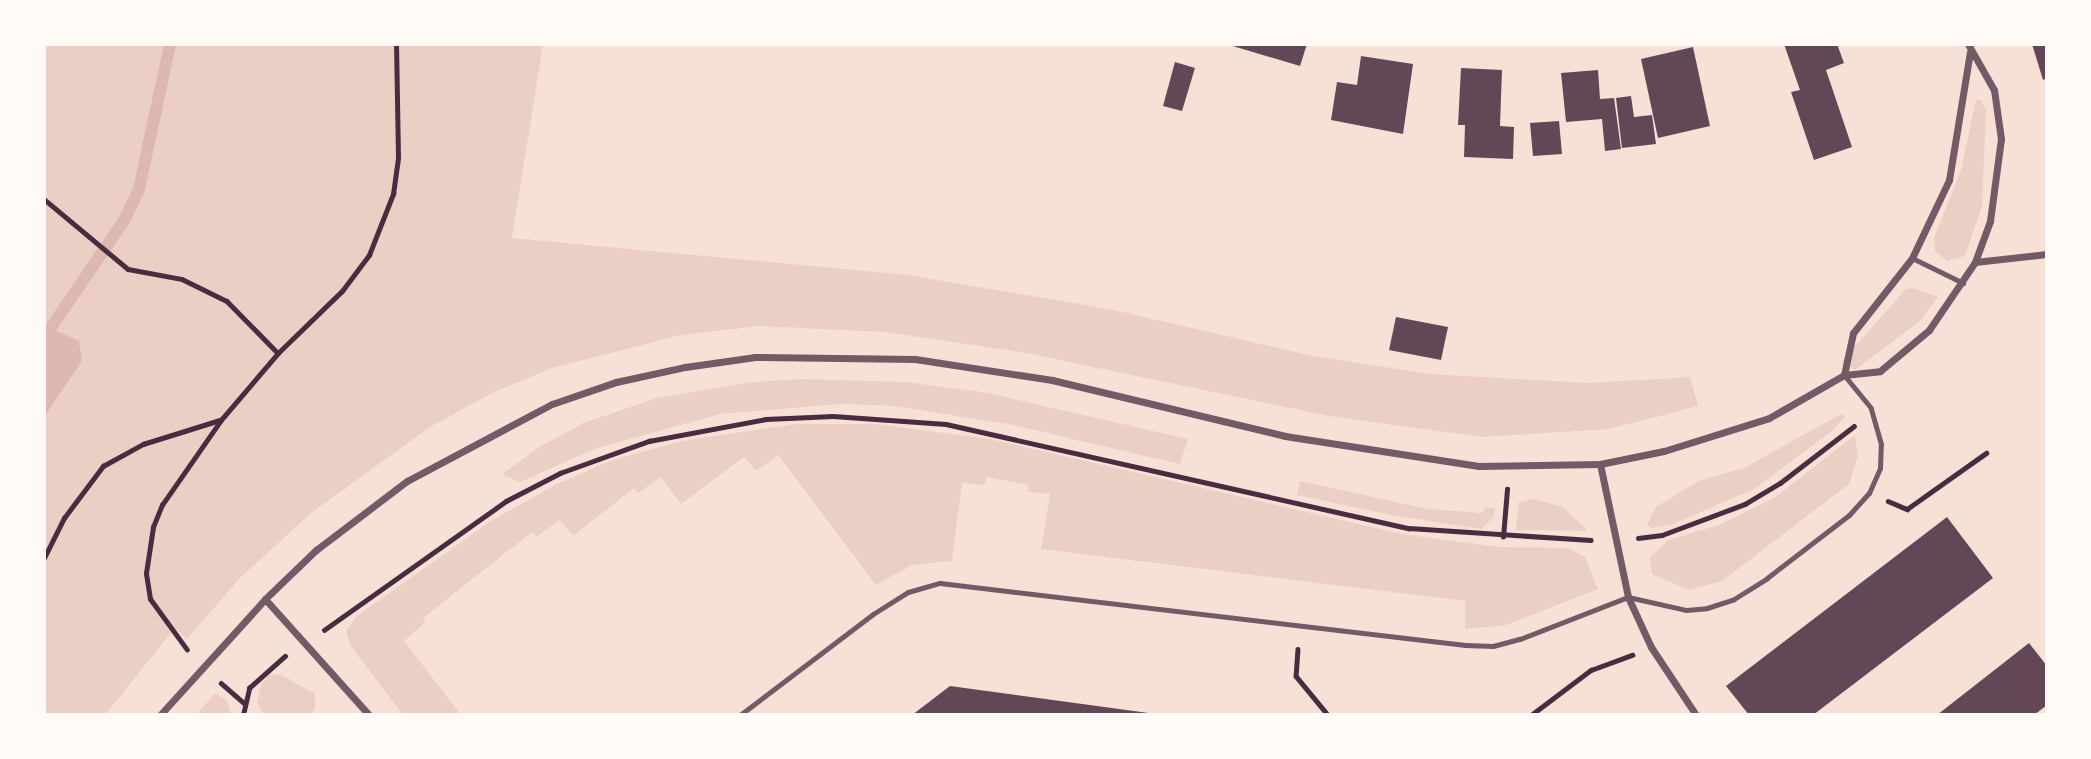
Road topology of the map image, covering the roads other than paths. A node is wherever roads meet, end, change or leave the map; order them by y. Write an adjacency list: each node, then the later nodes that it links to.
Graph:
1 (1969, 48): 3 (street); 4 (street)
2 (2047, 254): 4 (street)
3 (1912, 258): 5 (lane); 6 (street)
4 (1975, 262): 5 (street)
5 (1964, 284): 6 (street)
6 (1844, 375): 7 (street); 8 (lane)
7 (1600, 464): 8 (street); 9 (street)
8 (1628, 597): 12 (lane); 13 (street)
9 (265, 598): 10 (street); 11 (street)
10 (160, 715)
11 (369, 715)
12 (740, 715)
13 (1696, 715)

